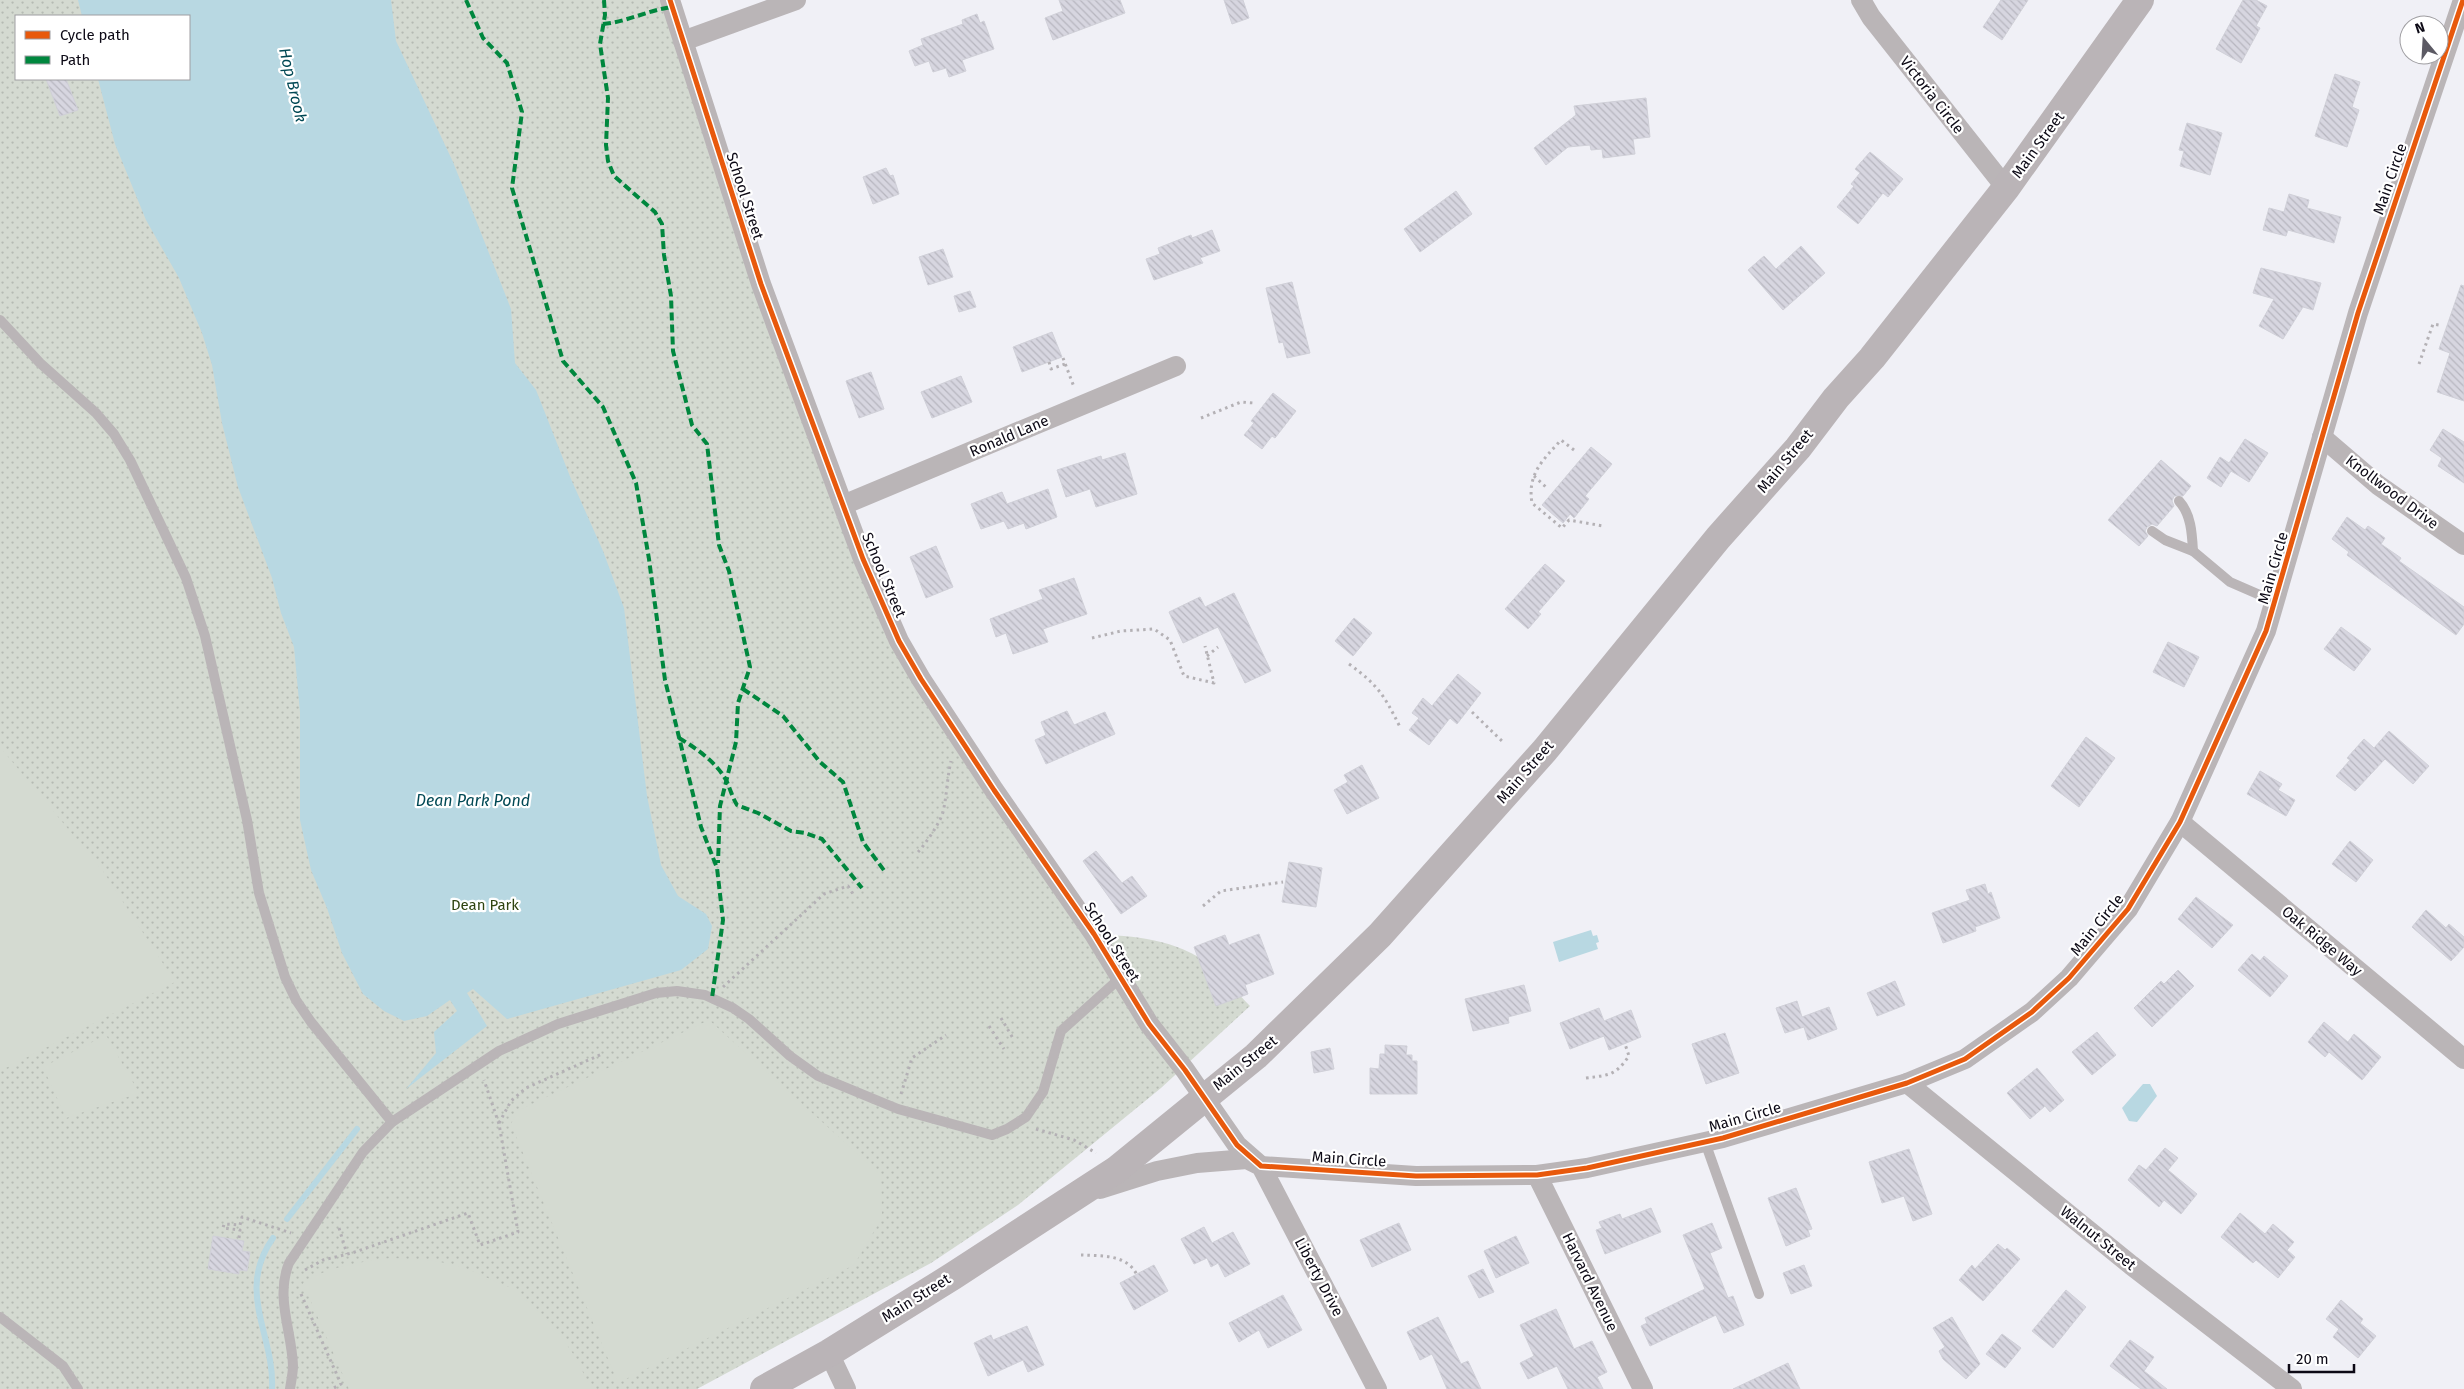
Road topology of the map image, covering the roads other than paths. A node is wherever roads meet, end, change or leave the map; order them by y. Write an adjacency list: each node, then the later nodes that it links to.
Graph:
1 (670, 0): 6 (street, School Street)
2 (796, 0): 6 (street)
3 (1861, 0): 7 (street, Victoria Circle)
4 (2140, 0): 7 (main road, Main Street)
5 (2463, 0): 10 (street, Main Circle)
6 (683, 41): 12 (street, School Street)
7 (2006, 188): 21 (main road, Main Street)
8 (0, 320): 22 (lane)
9 (1176, 366): 12 (street, Ronald Lane)
10 (2322, 437): 14 (street, Knollwood Drive); 16 (street, Main Circle)
11 (2179, 501): 15 (lane)
12 (843, 505): 18 (street, School Street)
13 (2152, 531): 15 (lane)
14 (2464, 545)
15 (2193, 551): 16 (lane)
16 (2276, 602): 17 (street, Main Circle)
17 (2180, 822): 19 (street, Oak Ridge Way); 20 (street, Main Circle)
18 (1120, 980): 21 (street, School Street); 22 (lane)
19 (2464, 1059)
20 (1907, 1083): 23 (street, Main Circle); 36 (street, Walnut Street)
21 (1204, 1096): 24 (street); 26 (main road, Main Street)
22 (392, 1122): 31 (lane)
23 (1705, 1142): 25 (street, Main Circle); 27 (lane)
24 (1261, 1166): 25 (street, Main Circle); 26 (street, Main Circle); 34 (street, Liberty Drive)
25 (1537, 1175): 35 (street, Harvard Avenue)
26 (1067, 1202): 29 (main road, Main Street)
27 (1759, 1294)
28 (0, 1317): 30 (lane)
29 (829, 1353): 32 (main road, Main Street); 33 (street)
30 (78, 1389)
31 (290, 1389)
32 (764, 1389)
33 (846, 1389)
34 (1377, 1389)
35 (1643, 1389)
36 (2292, 1389)

